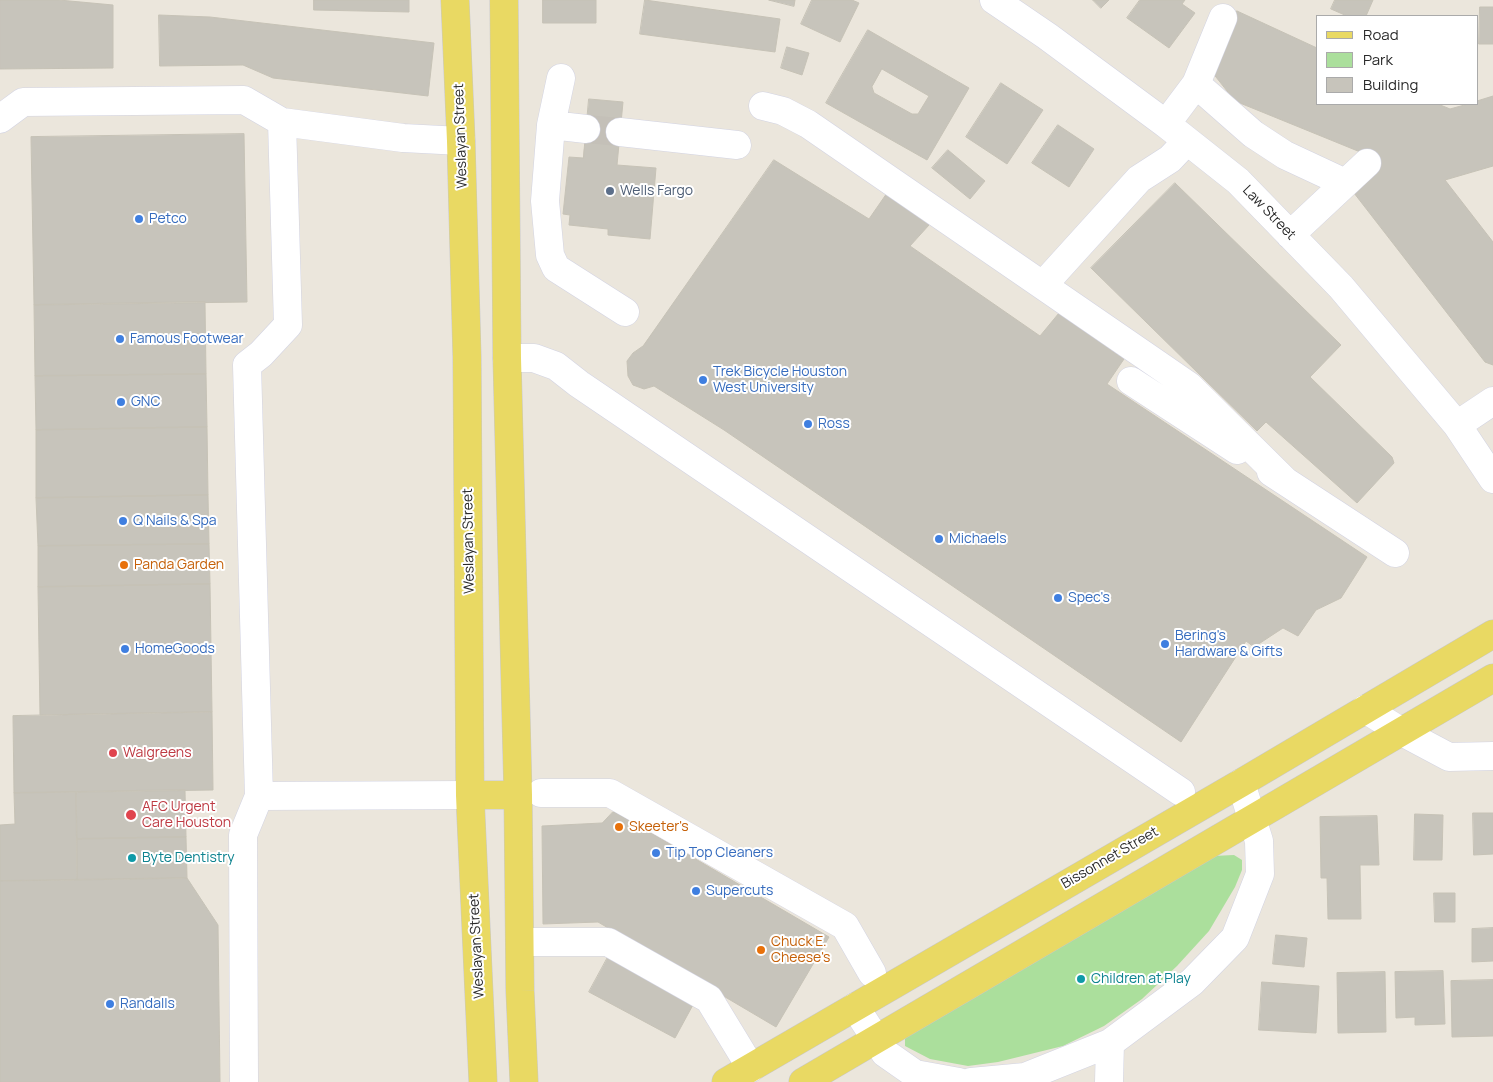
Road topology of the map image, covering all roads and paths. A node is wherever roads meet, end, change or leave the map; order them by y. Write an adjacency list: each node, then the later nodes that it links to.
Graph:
1 (455, 0): 14 (main road, Weslayan Street)
2 (504, 0): 23 (main road)
3 (994, 0): 10 (street, Law Street)
4 (1223, 18): 6 (street)
5 (561, 78): 11 (street)
6 (1196, 84): 10 (street); 18 (street)
7 (763, 106): 20 (street)
8 (0, 119): 9 (street)
9 (282, 122): 14 (street); 39 (street)
10 (1166, 124): 15 (street, Law Street)
11 (551, 125): 12 (street); 21 (street)
12 (586, 129)
13 (620, 132): 16 (street)
14 (462, 141): 22 (main road, Weslayan Street)
15 (1187, 141): 19 (street, Law Street); 20 (street)
16 (737, 145)
17 (1367, 162): 18 (street)
18 (1345, 184): 19 (street)
19 (1290, 235): 26 (street, Law Street)
20 (1042, 285): 28 (street)
21 (625, 312)
22 (467, 357): 23 (main road); 38 (main road, Weslayan Street)
23 (507, 358): 36 (street); 37 (main road)
24 (1131, 382): 28 (street)
25 (1493, 401): 26 (street)
26 (1457, 425): 27 (street, Law Street)
27 (1493, 479)
28 (1285, 481): 29 (street)
29 (1395, 553)
30 (1493, 634): 32 (main road, Bissonnet Street)
31 (1493, 678): 33 (main road)
32 (1365, 709): 33 (street); 35 (main road, Bissonnet Street)
33 (1402, 732): 34 (street); 40 (main road)
34 (1493, 756)
35 (1241, 783): 40 (street); 43 (main road, Bissonnet Street)
36 (1181, 792)
37 (530, 794): 38 (main road); 41 (main road); 42 (street)
38 (470, 795): 39 (street); 48 (main road, Weslayan Street)
39 (259, 796): 47 (street)
40 (1253, 819): 44 (main road); 45 (street)
41 (520, 942): 46 (street); 49 (main road)
42 (872, 973)
43 (855, 1007): 44 (street); 46 (main road, Bissonnet Street)
44 (876, 1040): 51 (main road); 52 (street)
45 (1110, 1043): 53 (street); 54 (street)
46 (750, 1068): 50 (main road, Bissonnet Street)
47 (244, 1082)
48 (483, 1082)
49 (524, 1082)
50 (726, 1082)
51 (803, 1082)
52 (959, 1082)
53 (971, 1082)
54 (1109, 1082)

